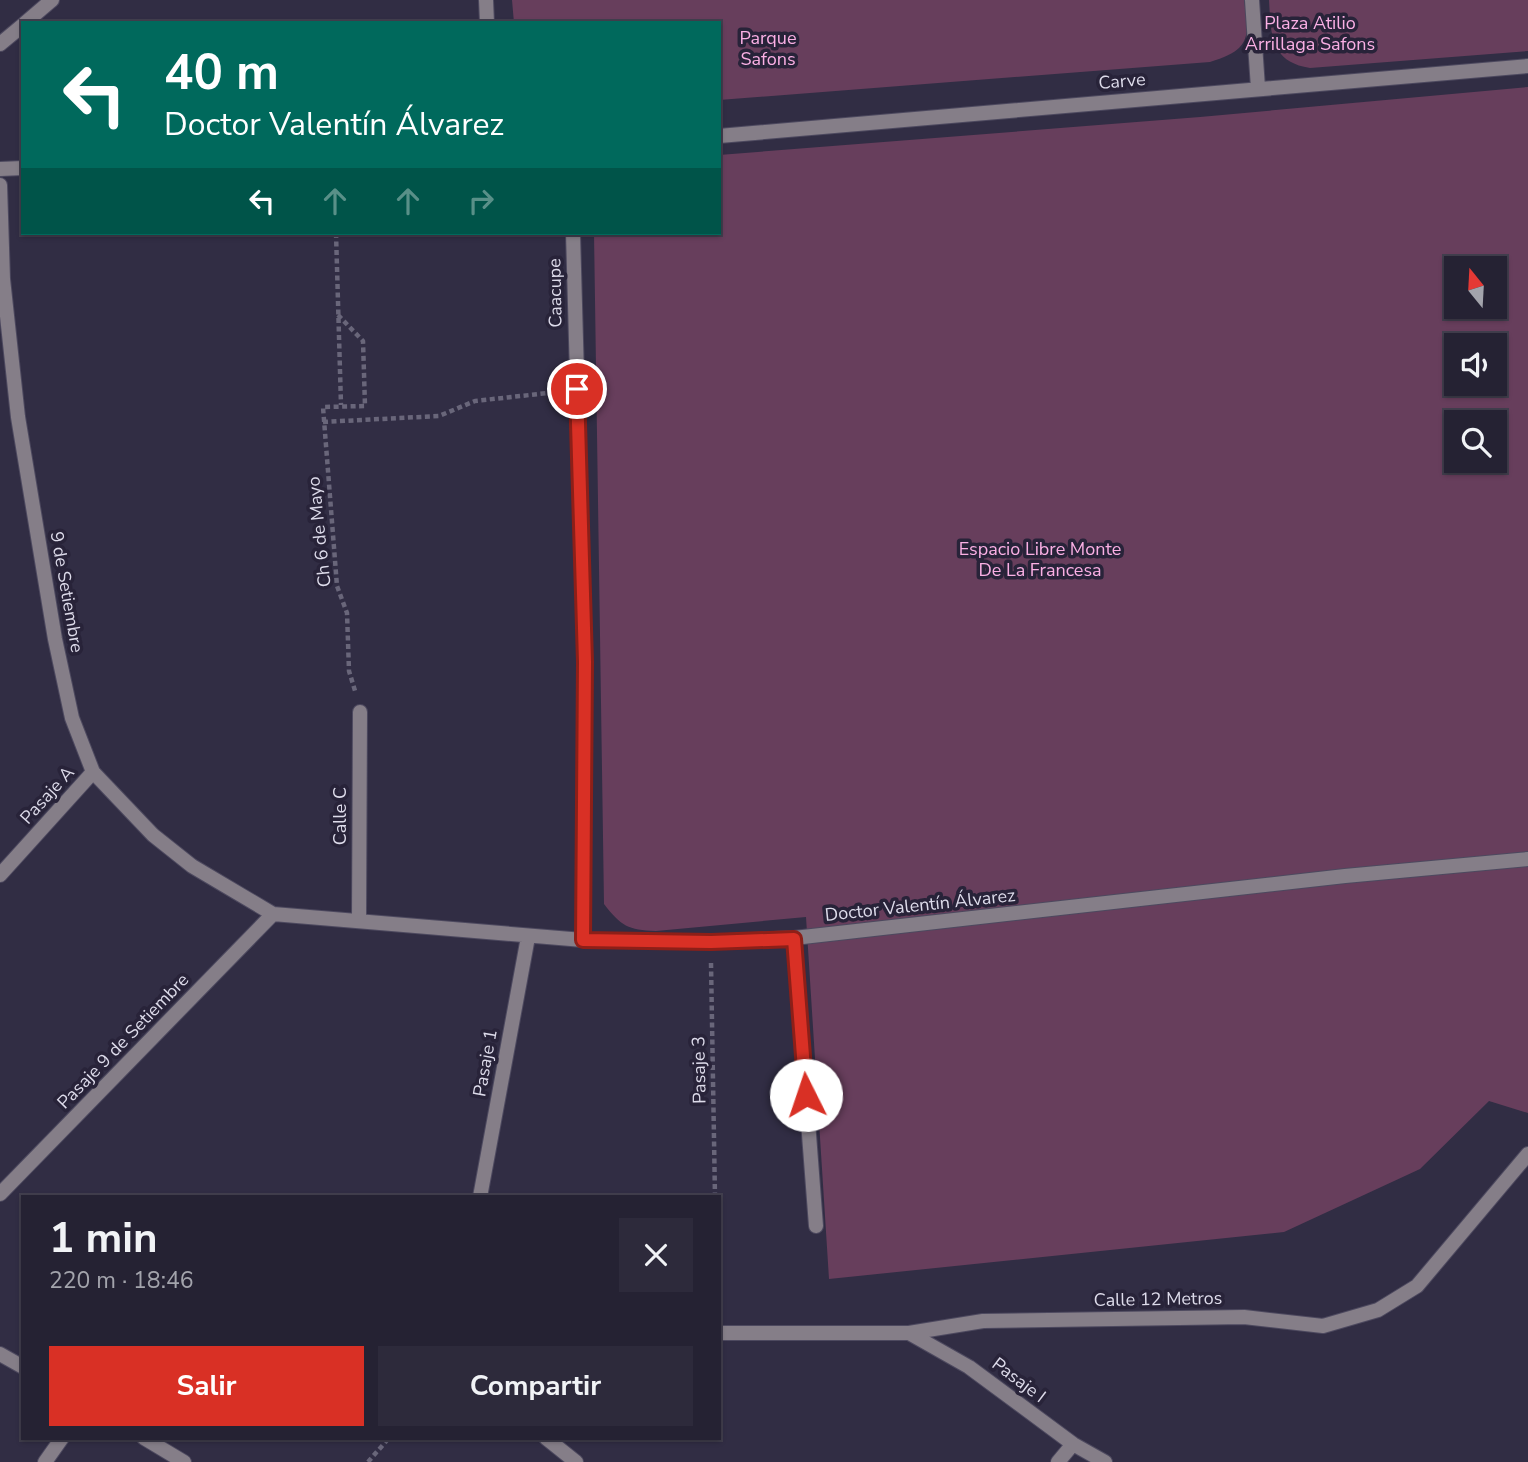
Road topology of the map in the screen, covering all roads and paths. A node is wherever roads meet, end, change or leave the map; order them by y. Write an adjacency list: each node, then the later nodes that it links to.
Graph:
1 (52, 0): 4 (street)
2 (486, 0): 5 (street)
3 (1252, 0): 9 (street)
4 (28, 21)
5 (487, 21)
6 (21, 26): 7 (street)
7 (0, 44)
8 (1528, 66): 9 (street, Carve)
9 (1258, 88): 10 (street, Carve)
10 (721, 136)
11 (21, 168): 12 (street)
12 (0, 169)
13 (0, 185): 21 (street, 9 de Setiembre)
14 (336, 235): 16 (path)
15 (573, 235): 17 (street, Caacupe)
16 (338, 315): 18 (path); 18 (path)
17 (577, 389): 19 (path); 28 (street, Caacupe)
18 (341, 405): 19 (path)
19 (323, 422): 20 (path, Ch 6 de Mayo)
20 (360, 712): 25 (street, Calle C)
21 (93, 772): 23 (street, Pasaje A); 24 (street, 9 de Setiembre)
22 (1528, 859): 27 (street, Doctor Valentín Álvarez)
23 (0, 875)
24 (273, 915): 25 (street, Doctor Valentín Álvarez); 31 (street, Pasaje 9 de Setiembre)
25 (359, 920): 26 (street, Doctor Valentín Álvarez)
26 (528, 937): 28 (street, Doctor Valentín Álvarez); 32 (street, Pasaje 1)
27 (794, 939): 29 (street, Doctor Valentín Álvarez); 34 (street)
28 (583, 940): 29 (street, Doctor Valentín Álvarez)
29 (711, 942): 33 (path, Pasaje 3)
30 (1528, 1154): 35 (street, Calle 12 Metros)
31 (2, 1189)
32 (480, 1195)
33 (715, 1195)
34 (816, 1226)
35 (908, 1333): 36 (street, Calle 12 Metros); 43 (street, Pasaje I)
36 (721, 1334)
37 (0, 1354): 38 (street)
38 (21, 1366)
39 (61, 1440): 44 (street)
40 (147, 1440): 45 (street)
41 (387, 1440): 46 (path)
42 (548, 1440): 47 (street)
43 (1073, 1444): 48 (street); 49 (street, Pasaje I)
44 (45, 1462)
45 (184, 1462)
46 (368, 1462)
47 (576, 1462)
48 (1058, 1462)
49 (1105, 1462)

